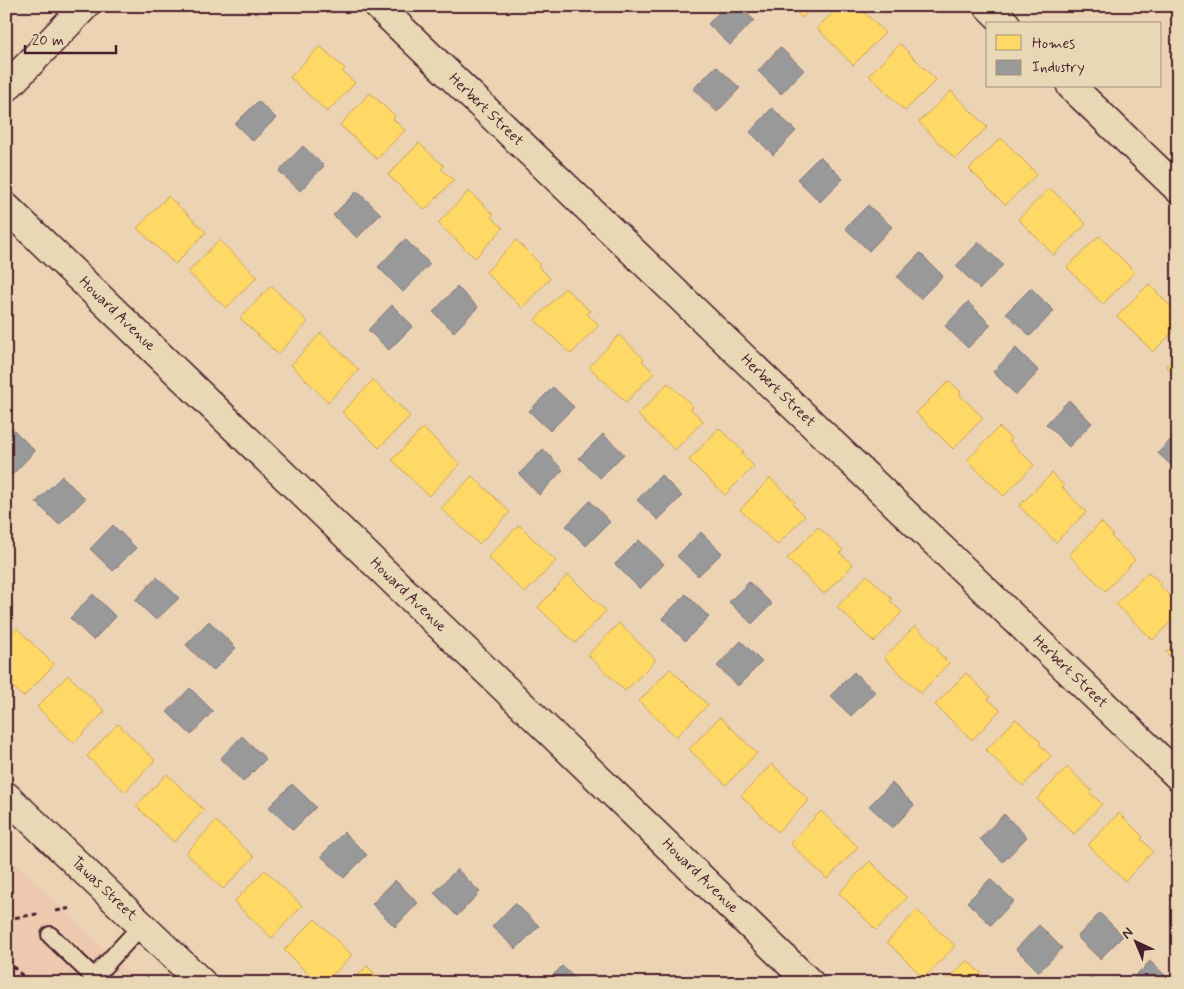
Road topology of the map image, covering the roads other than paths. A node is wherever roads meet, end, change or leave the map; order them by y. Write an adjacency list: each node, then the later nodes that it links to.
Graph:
1 (85, 6): 5 (street)
2 (378, 6): 9 (street, Herbert Street)
3 (988, 6): 4 (street)
4 (1004, 22)
5 (6, 88)
6 (1073, 88): 7 (street)
7 (1178, 189)
8 (6, 207): 15 (street, Howard Avenue)
9 (1178, 776)
10 (6, 796): 11 (street, Tawas Street)
11 (142, 925): 13 (lane); 14 (street, Tawas Street)
12 (50, 935): 13 (lane)
13 (97, 980)
14 (202, 983)
15 (810, 983)

